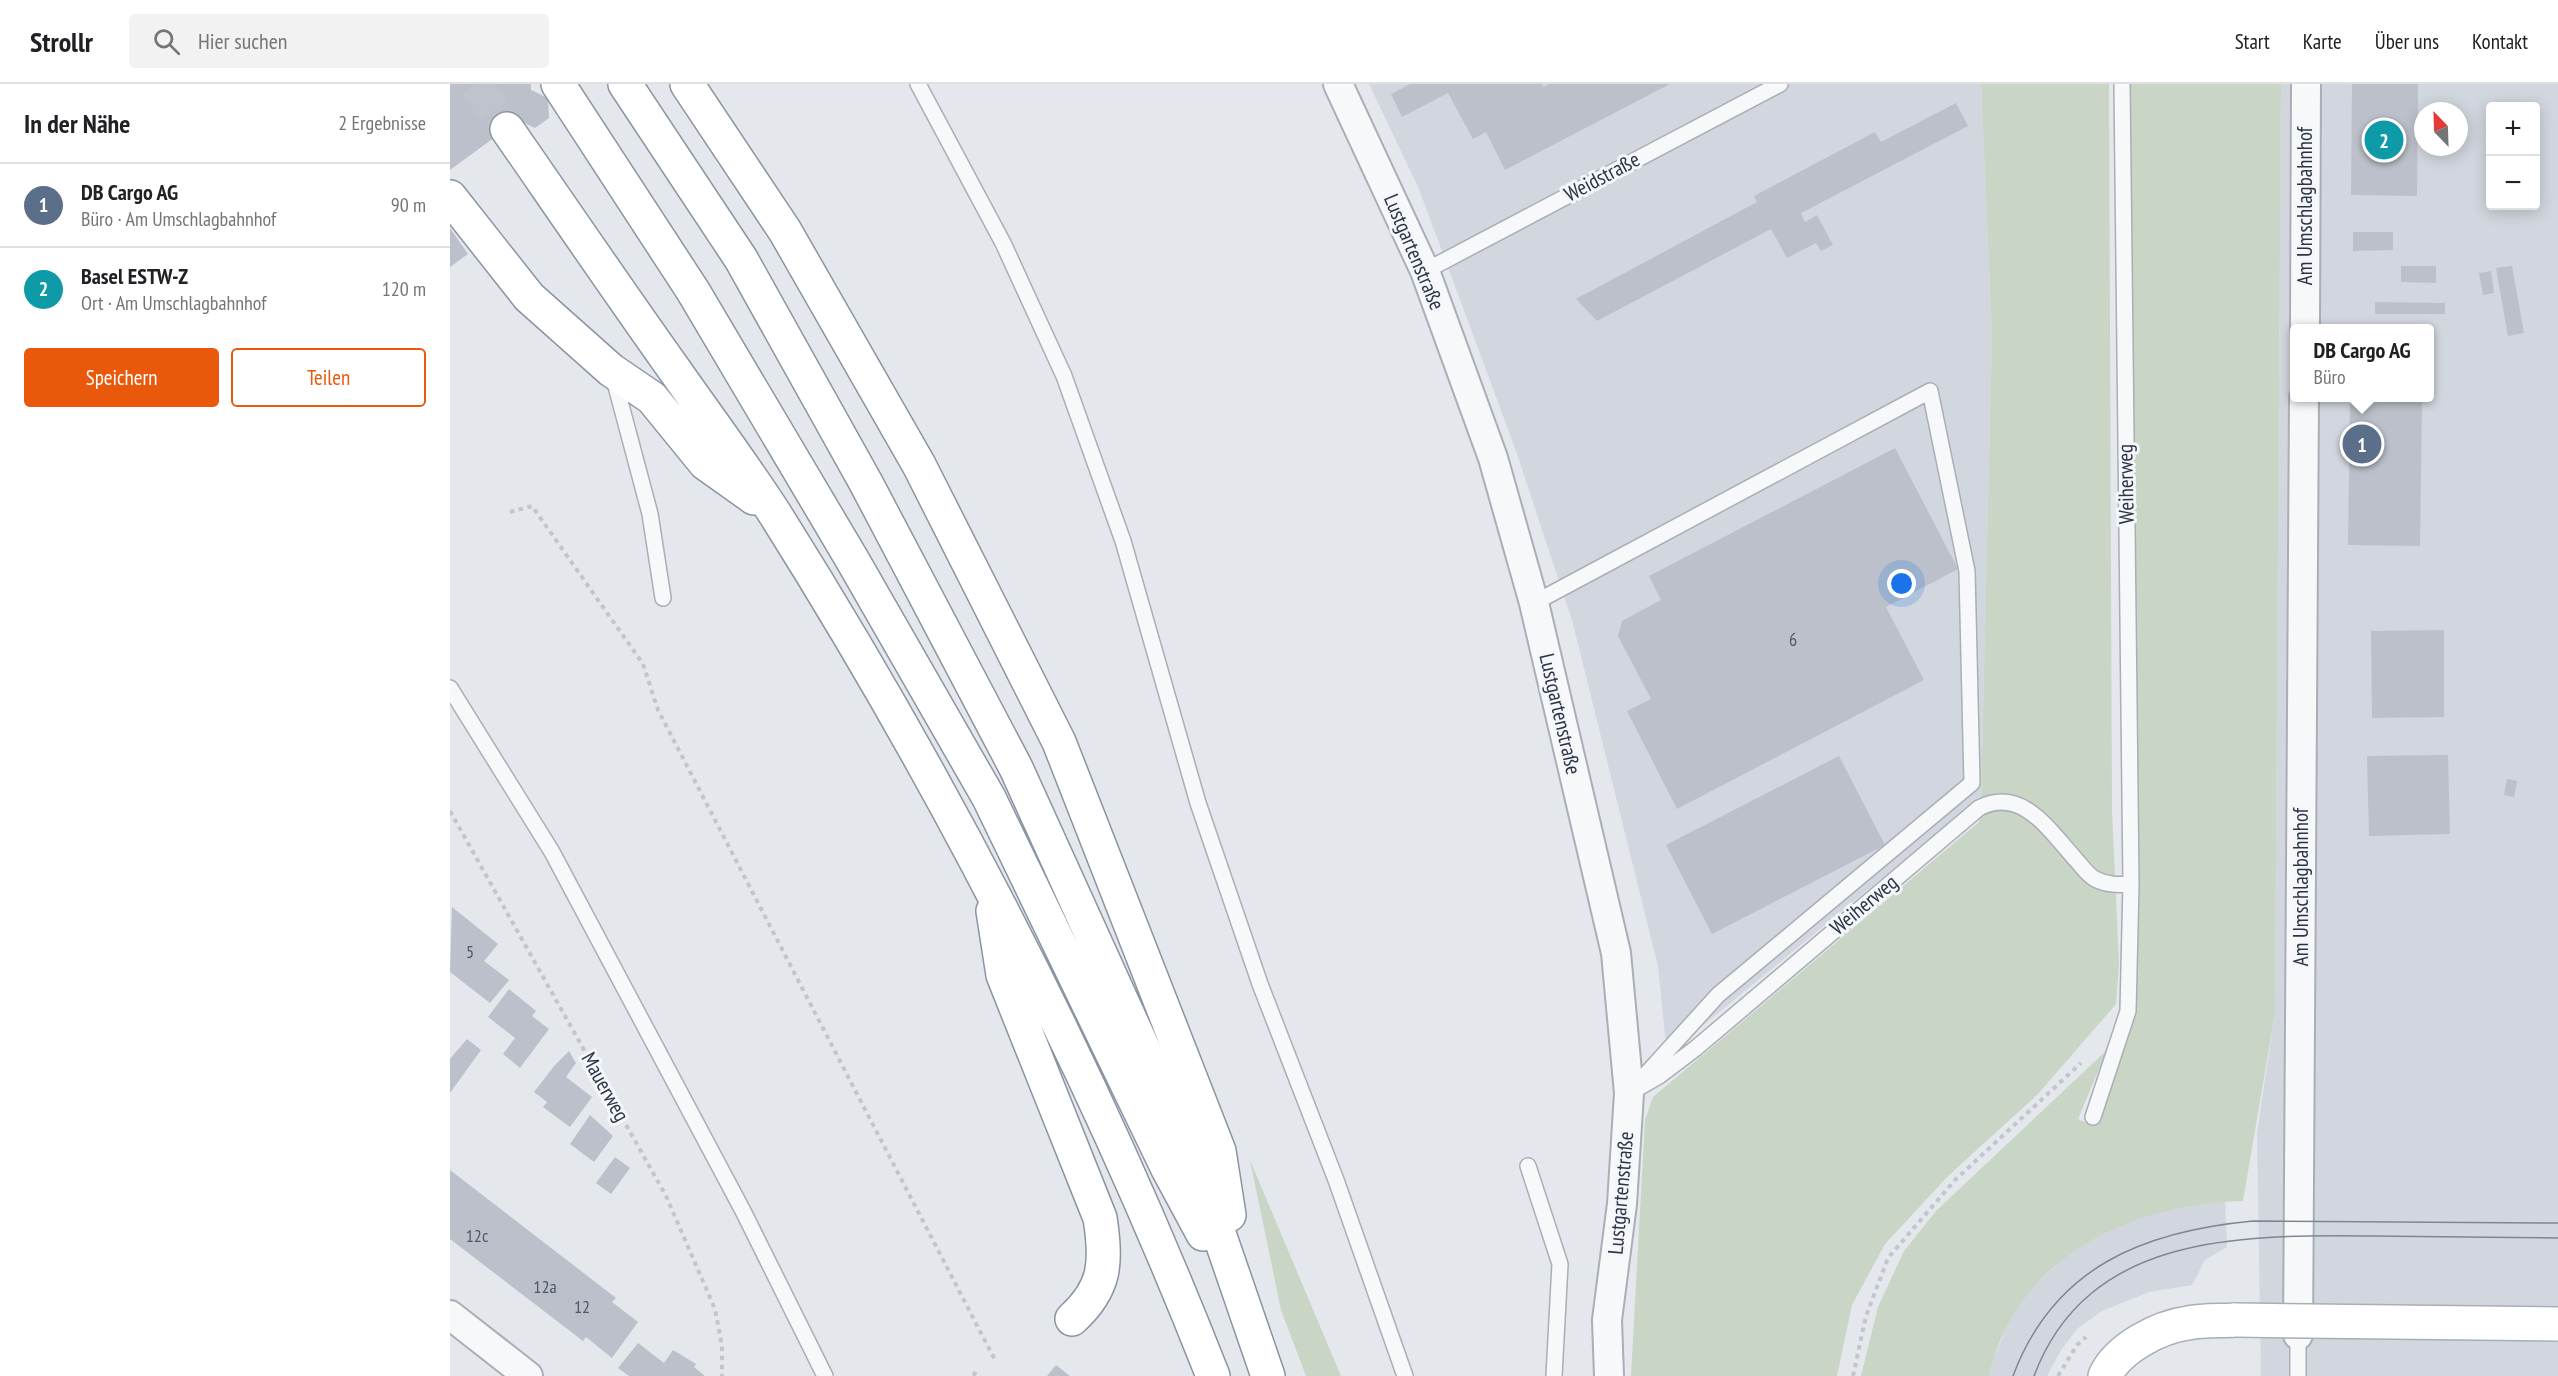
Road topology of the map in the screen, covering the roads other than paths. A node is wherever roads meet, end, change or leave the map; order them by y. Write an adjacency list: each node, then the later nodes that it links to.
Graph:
1 (558, 84): 24 (main road)
2 (625, 84): 24 (main road)
3 (687, 84): 24 (main road)
4 (918, 84): 33 (lane)
5 (1338, 84): 11 (street, Lustgartenstraße)
6 (1780, 84): 11 (lane, Weidstraße)
7 (2122, 84): 19 (lane, Weiherweg)
8 (2306, 84): 12 (street, Am Umschlagbahnhof)
9 (507, 129): 15 (main road)
10 (450, 197): 13 (main road)
11 (1425, 271): 17 (street, Lustgartenstraße)
12 (2305, 324)
13 (611, 369): 15 (main road); 16 (lane)
14 (2304, 402): 28 (street, Am Umschlagbahnhof)
15 (773, 511): 20 (main road)
16 (663, 598)
17 (1534, 603): 21 (street, Lustgartenstraße); 21 (lane)
18 (450, 688): 30 (lane)
19 (2131, 884): 21 (lane, Weiherweg); 22 (lane, Weiherweg)
20 (988, 886): 26 (main road); 31 (main road)
21 (1629, 1093): 35 (street, Lustgartenstraße)
22 (2093, 1117)
23 (1528, 1166): 34 (lane)
24 (1246, 1312): 32 (main road)
25 (450, 1316): 29 (street)
26 (1072, 1319)
27 (2558, 1324): 36 (main road, bridge)
28 (2298, 1335): 37 (lane, Am Umschlagbahnhof)
29 (528, 1376)
30 (825, 1376)
31 (1213, 1376)
32 (1268, 1376)
33 (1405, 1376)
34 (1554, 1376)
35 (1608, 1376)
36 (2105, 1376)
37 (2298, 1376)

